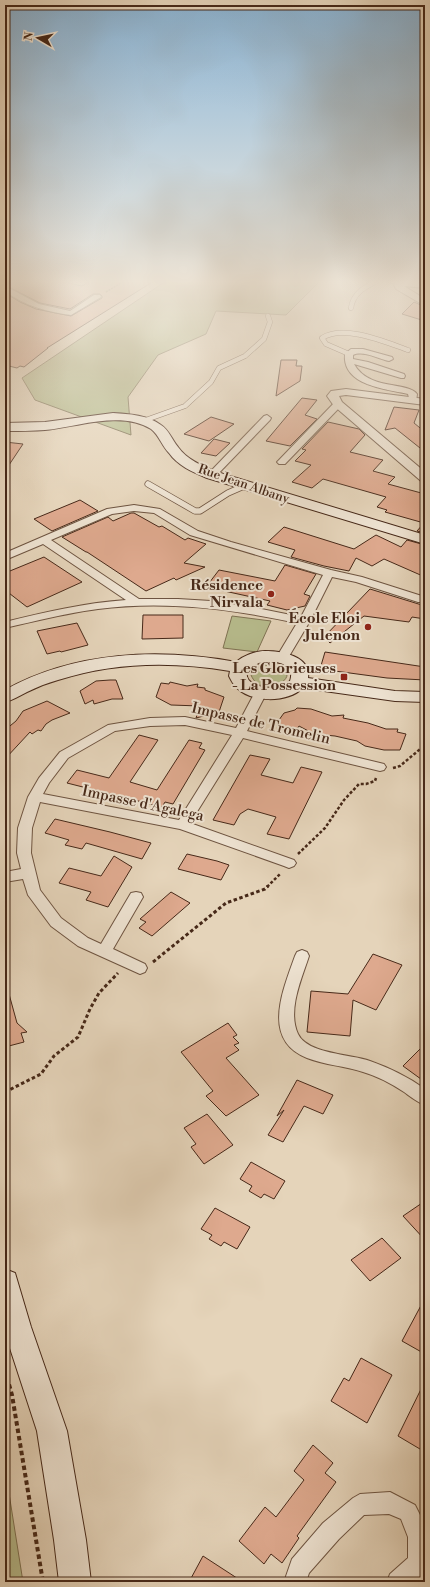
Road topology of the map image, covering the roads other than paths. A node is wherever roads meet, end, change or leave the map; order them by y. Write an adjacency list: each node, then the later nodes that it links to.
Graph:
1 (246, 355): 12 (lane)
2 (344, 355): 5 (lane)
3 (351, 355): 5 (street)
4 (376, 355): 6 (street)
5 (349, 358): 7 (street); 8 (street)
6 (389, 359)
7 (401, 376)
8 (413, 400): 9 (street); 10 (street)
9 (425, 402)
10 (338, 404): 14 (street); 16 (street)
11 (267, 418): 15 (street)
12 (143, 422): 13 (main road, Rue Jean Albany); 15 (main road, Rue Jean Albany)
13 (5, 427)
14 (282, 462)
15 (212, 475): 18 (main road, Rue Jean Albany)
16 (425, 478)
17 (148, 484): 18 (lane)
18 (244, 486): 20 (main road, Rue Jean Albany)
19 (44, 540): 21 (street); 22 (street); 24 (street)
20 (425, 540)
21 (5, 557)
22 (328, 573): 23 (street); 25 (street)
23 (422, 600)
24 (136, 602): 25 (street); 26 (street)
25 (304, 620): 27 (street)
26 (5, 626)
27 (282, 658): 28 (main road); 29 (main road)
28 (239, 668): 30 (main road); 31 (main road)
29 (299, 682): 30 (main road); 32 (main road)
30 (260, 694): 33 (street)
31 (5, 697)
32 (425, 697)
33 (240, 733): 34 (street, Impasse de Tromelin); 35 (street, Impasse de Tromelin); 36 (street)
34 (380, 767)
35 (35, 797): 36 (street, Impasse d'Agalega); 38 (street, Impasse de Tromelin)
36 (182, 825): 37 (street, Impasse d'Agalega)
37 (289, 863)
38 (28, 873): 39 (street); 41 (street, Impasse de Tromelin)
39 (5, 878)
40 (136, 897): 41 (street)
41 (104, 952): 43 (street, Impasse de Tromelin)
42 (302, 956): 44 (street)
43 (140, 968)
44 (425, 1098)
45 (5, 1282): 46 (main road)
46 (75, 1582)
47 (295, 1582): 48 (street)
48 (398, 1582)

